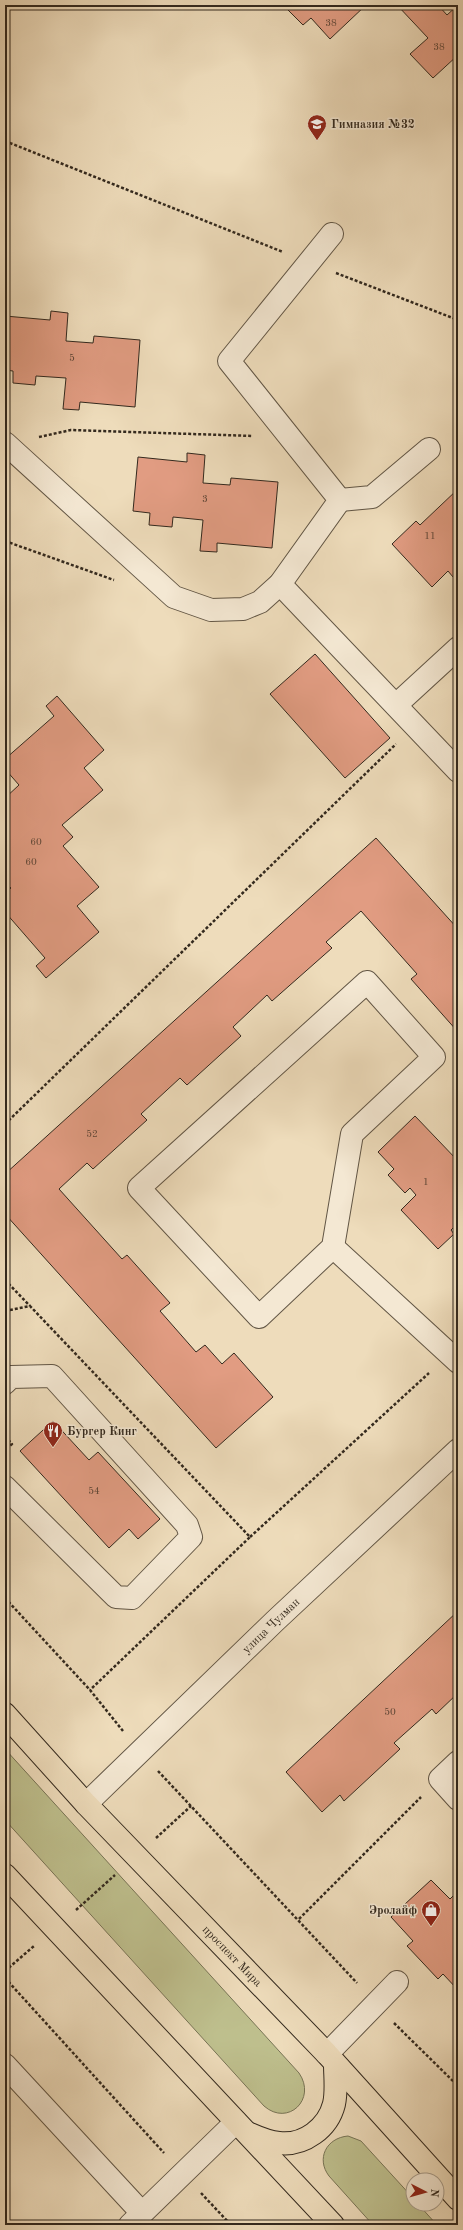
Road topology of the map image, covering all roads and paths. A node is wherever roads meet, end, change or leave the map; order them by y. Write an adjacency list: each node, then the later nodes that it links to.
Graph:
1 (5, 141): 3 (path)
2 (332, 234): 3 (street)
3 (309, 262): 4 (path); 5 (street)
4 (458, 320)
5 (291, 437): 6 (path); 8 (street)
6 (8, 446): 11 (street)
7 (429, 449): 8 (street)
8 (340, 500): 11 (street)
9 (5, 541): 10 (path)
10 (118, 581)
11 (280, 584): 13 (street)
12 (458, 648): 13 (street)
13 (396, 705): 14 (street)
14 (415, 725): 15 (street); 16 (path)
15 (458, 771)
16 (5, 1124)
17 (333, 1248): 17 (street); 20 (street)
18 (5, 1280): 19 (path)
19 (30, 1306)
20 (454, 1358): 26 (path)
21 (5, 1383): 25 (street)
22 (5, 1436): 23 (path)
23 (5, 1450)
24 (458, 1450): 29 (street, улица Чулман)
25 (5, 1487)
26 (250, 1537)
27 (5, 1598): 29 (path)
28 (5, 1714): 33 (main road, проспект Мира)
29 (140, 1752): 33 (street, улица Чулман); 34 (path)
30 (458, 1762): 31 (street)
31 (440, 1779): 32 (street); 37 (path)
32 (458, 1799)
33 (86, 1804): 35 (main road, проспект Мира)
34 (191, 1806): 35 (path); 37 (path)
35 (137, 1856): 38 (path); 43 (main road, проспект Мира)
36 (5, 1875): 38 (main road)
37 (299, 1919): 42 (path)
38 (55, 1928): 39 (path); 46 (main road)
39 (5, 1971)
40 (5, 1978): 47 (path)
41 (397, 1982): 42 (street)
42 (376, 2005): 43 (street); 45 (path)
43 (331, 2059): 46 (main road); 48 (main road, проспект Мира)
44 (5, 2064): 49 (street)
45 (458, 2086)
46 (242, 2128): 47 (street); 51 (main road)
47 (183, 2174): 49 (street); 50 (path)
48 (458, 2199)
49 (136, 2219)
50 (231, 2225)
51 (333, 2225)

